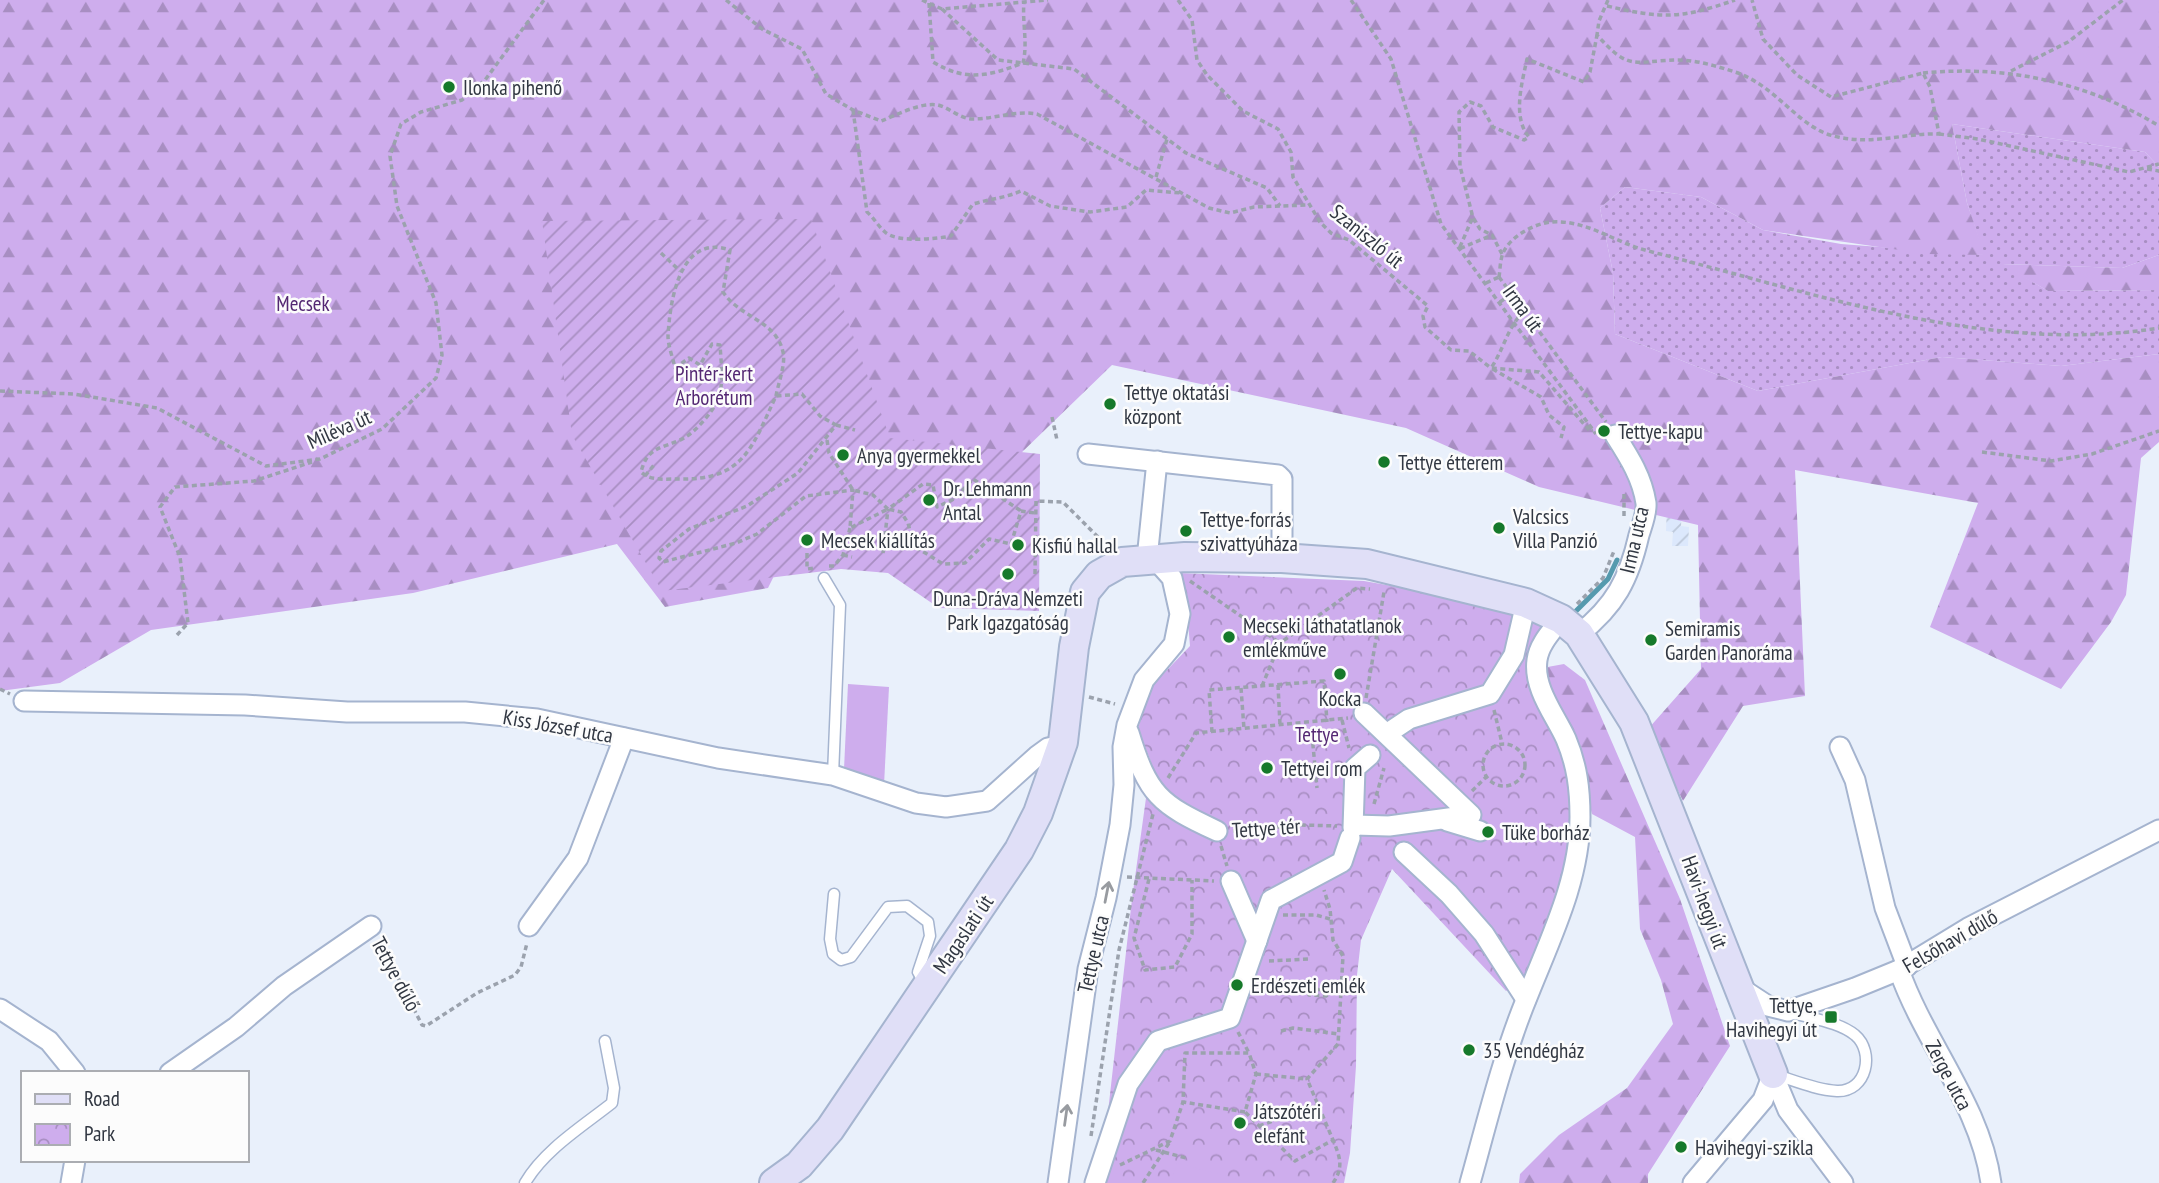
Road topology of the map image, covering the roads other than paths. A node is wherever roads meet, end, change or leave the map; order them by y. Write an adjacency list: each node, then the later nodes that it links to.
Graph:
1 (1608, 437): 8 (street, Irma utca)
2 (1088, 453): 3 (street)
3 (1157, 461): 4 (street); 5 (street)
4 (1282, 558): 5 (street); 7 (street)
5 (1149, 564): 11 (street); 14 (street, Magaslati út)
6 (824, 578): 17 (lane)
7 (1526, 603): 8 (street); 13 (street)
8 (1565, 627): 30 (street, Havi-hegyi út); 32 (street, Irma utca)
9 (24, 701): 12 (street, Kiss József utca)
10 (1364, 713): 13 (street)
11 (1131, 717): 21 (street, Tettye tér); 44 (street, Tettye utca, one-way to 11)
12 (624, 738): 17 (street, Kiss József utca); 27 (street)
13 (1395, 740): 18 (street)
14 (1062, 745): 17 (street, Kiss József utca); 31 (street, Magaslati út)
15 (1840, 747): 29 (street, Zerge utca)
16 (1363, 762): 19 (street)
17 (833, 775)
18 (1439, 819): 19 (street); 22 (street)
19 (1356, 829): 28 (street)
20 (2159, 830): 29 (street, Felsőhavi dűlő)
21 (1217, 831)
22 (1480, 831)
23 (1404, 852): 32 (street)
24 (1231, 881): 28 (street)
25 (834, 894): 31 (lane)
26 (371, 926): 37 (street, Tettye dűlő)
27 (529, 926)
28 (1255, 945): 40 (street)
29 (1903, 968): 34 (street, Felsőhavi dűlő); 48 (street, Zerge utca)
30 (1736, 984): 34 (street); 38 (street, Havi-hegyi út)
31 (927, 988): 43 (street, Magaslati út)
32 (1526, 999): 45 (street, Irma utca)
33 (0, 1009): 36 (street)
34 (1788, 1012): 38 (lane)
35 (605, 1041): 42 (lane)
36 (73, 1071)
37 (173, 1071)
38 (1773, 1074): 46 (street); 47 (street)
39 (75, 1162): 41 (street)
40 (1095, 1180)
41 (71, 1183)
42 (525, 1183)
43 (774, 1183)
44 (1058, 1183)
45 (1470, 1183)
46 (1693, 1183)
47 (1843, 1183)
48 (1992, 1183)

